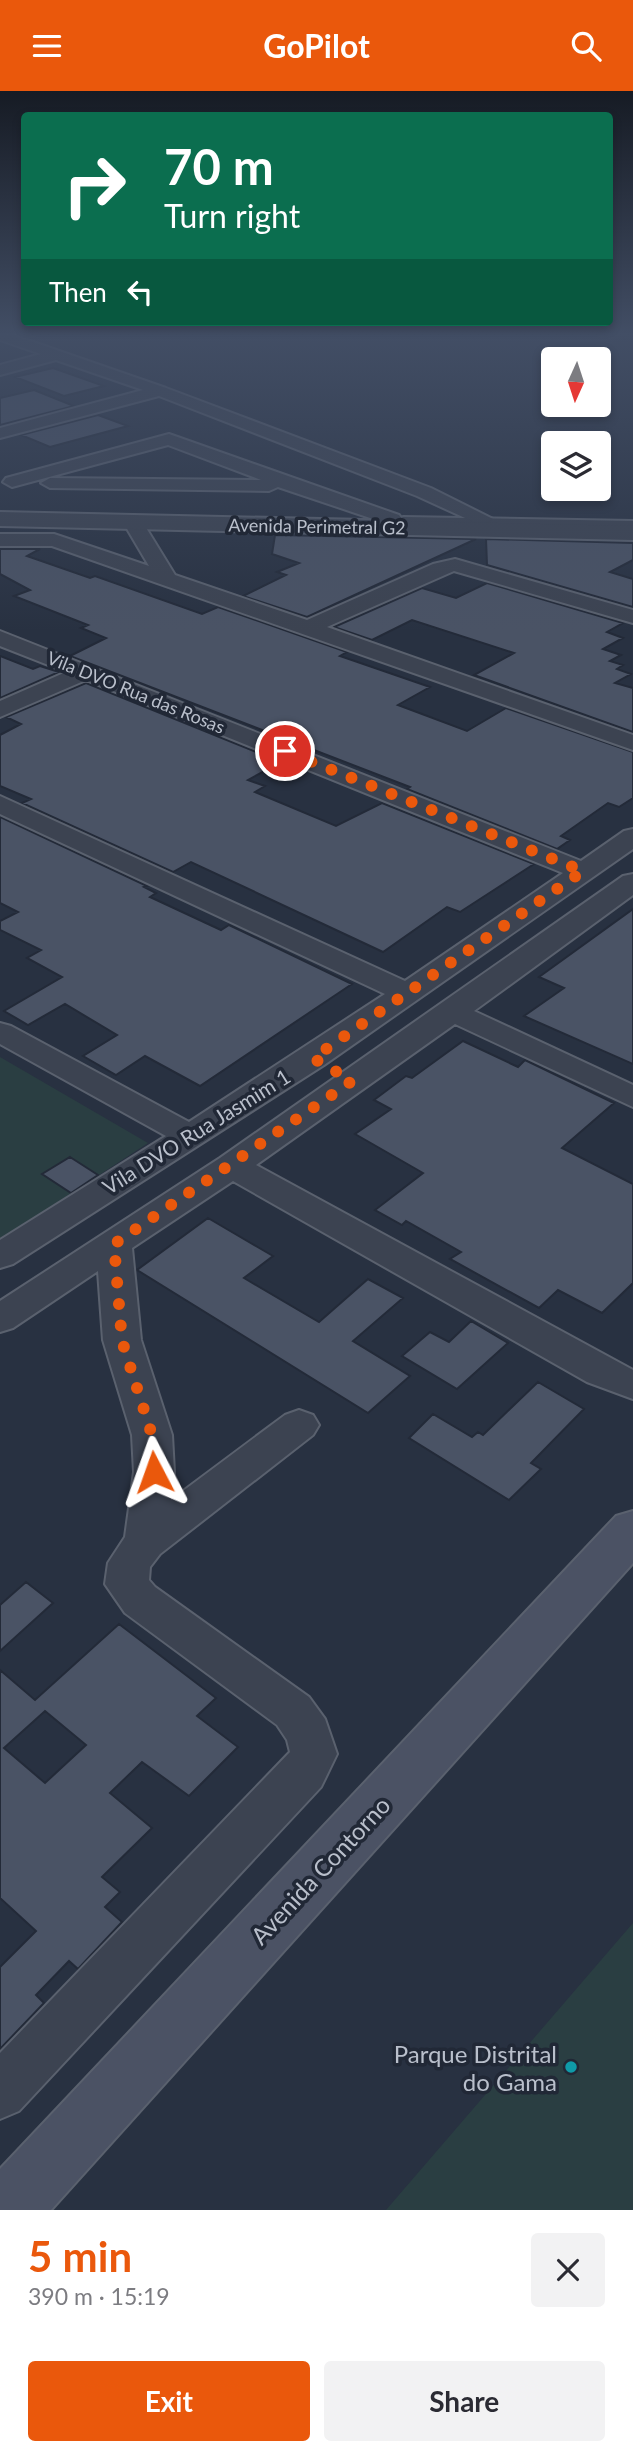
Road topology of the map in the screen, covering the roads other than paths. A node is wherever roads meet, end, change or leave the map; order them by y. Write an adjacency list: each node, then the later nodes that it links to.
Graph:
1 (272, 434): 8 (street)
2 (117, 454): 3 (street); 3 (street); 4 (street)
3 (190, 485): 4 (street)
4 (292, 486): 7 (street)
5 (0, 512): 6 (street, Avenida Perimetral G2)
6 (212, 518): 7 (street, Avenida Perimetral G2); 10 (street, Avenida Perimetral G2); 11 (street); 12 (street, Avenida Perimetral G2)
7 (392, 519): 8 (street, Avenida Perimetral G2)
8 (483, 519): 11 (street, Avenida Perimetral G2)
9 (0, 520): 10 (street, Avenida Perimetral G2)
10 (133, 522): 14 (street)
11 (633, 524)
12 (633, 533)
13 (0, 540): 14 (street)
14 (167, 579): 16 (street)
15 (633, 617): 16 (street)
16 (308, 628): 20 (street)
17 (0, 638): 18 (street, Vila DVO Rua das Rosas)
18 (86, 672): 19 (street); 23 (street, Vila DVO Rua das Rosas)
19 (0, 710)
20 (633, 743)
21 (0, 804): 25 (street)
22 (633, 837): 23 (street, Vila DVO Rua Jasmim 1)
23 (583, 871): 25 (street, Vila DVO Rua Jasmim 1)
24 (630, 887): 26 (street)
25 (406, 993): 28 (street, Vila DVO Rua Jasmim 1)
26 (453, 1012): 29 (street); 30 (street)
27 (0, 1032): 31 (street)
28 (313, 1058): 29 (street); 31 (street, Vila DVO Rua Jasmim 1)
29 (352, 1081): 32 (street)
30 (633, 1097)
31 (188, 1135): 34 (street, Vila DVO Rua Jasmim 1)
32 (232, 1166): 33 (street); 36 (street)
33 (114, 1244): 35 (street); 39 (street)
34 (0, 1257)
35 (0, 1319)
36 (633, 1385)
37 (299, 1425): 39 (street)
38 (633, 1530): 41 (main road, Avenida Contorno)
39 (145, 1542): 40 (street)
40 (0, 2092)
41 (7, 2210)

